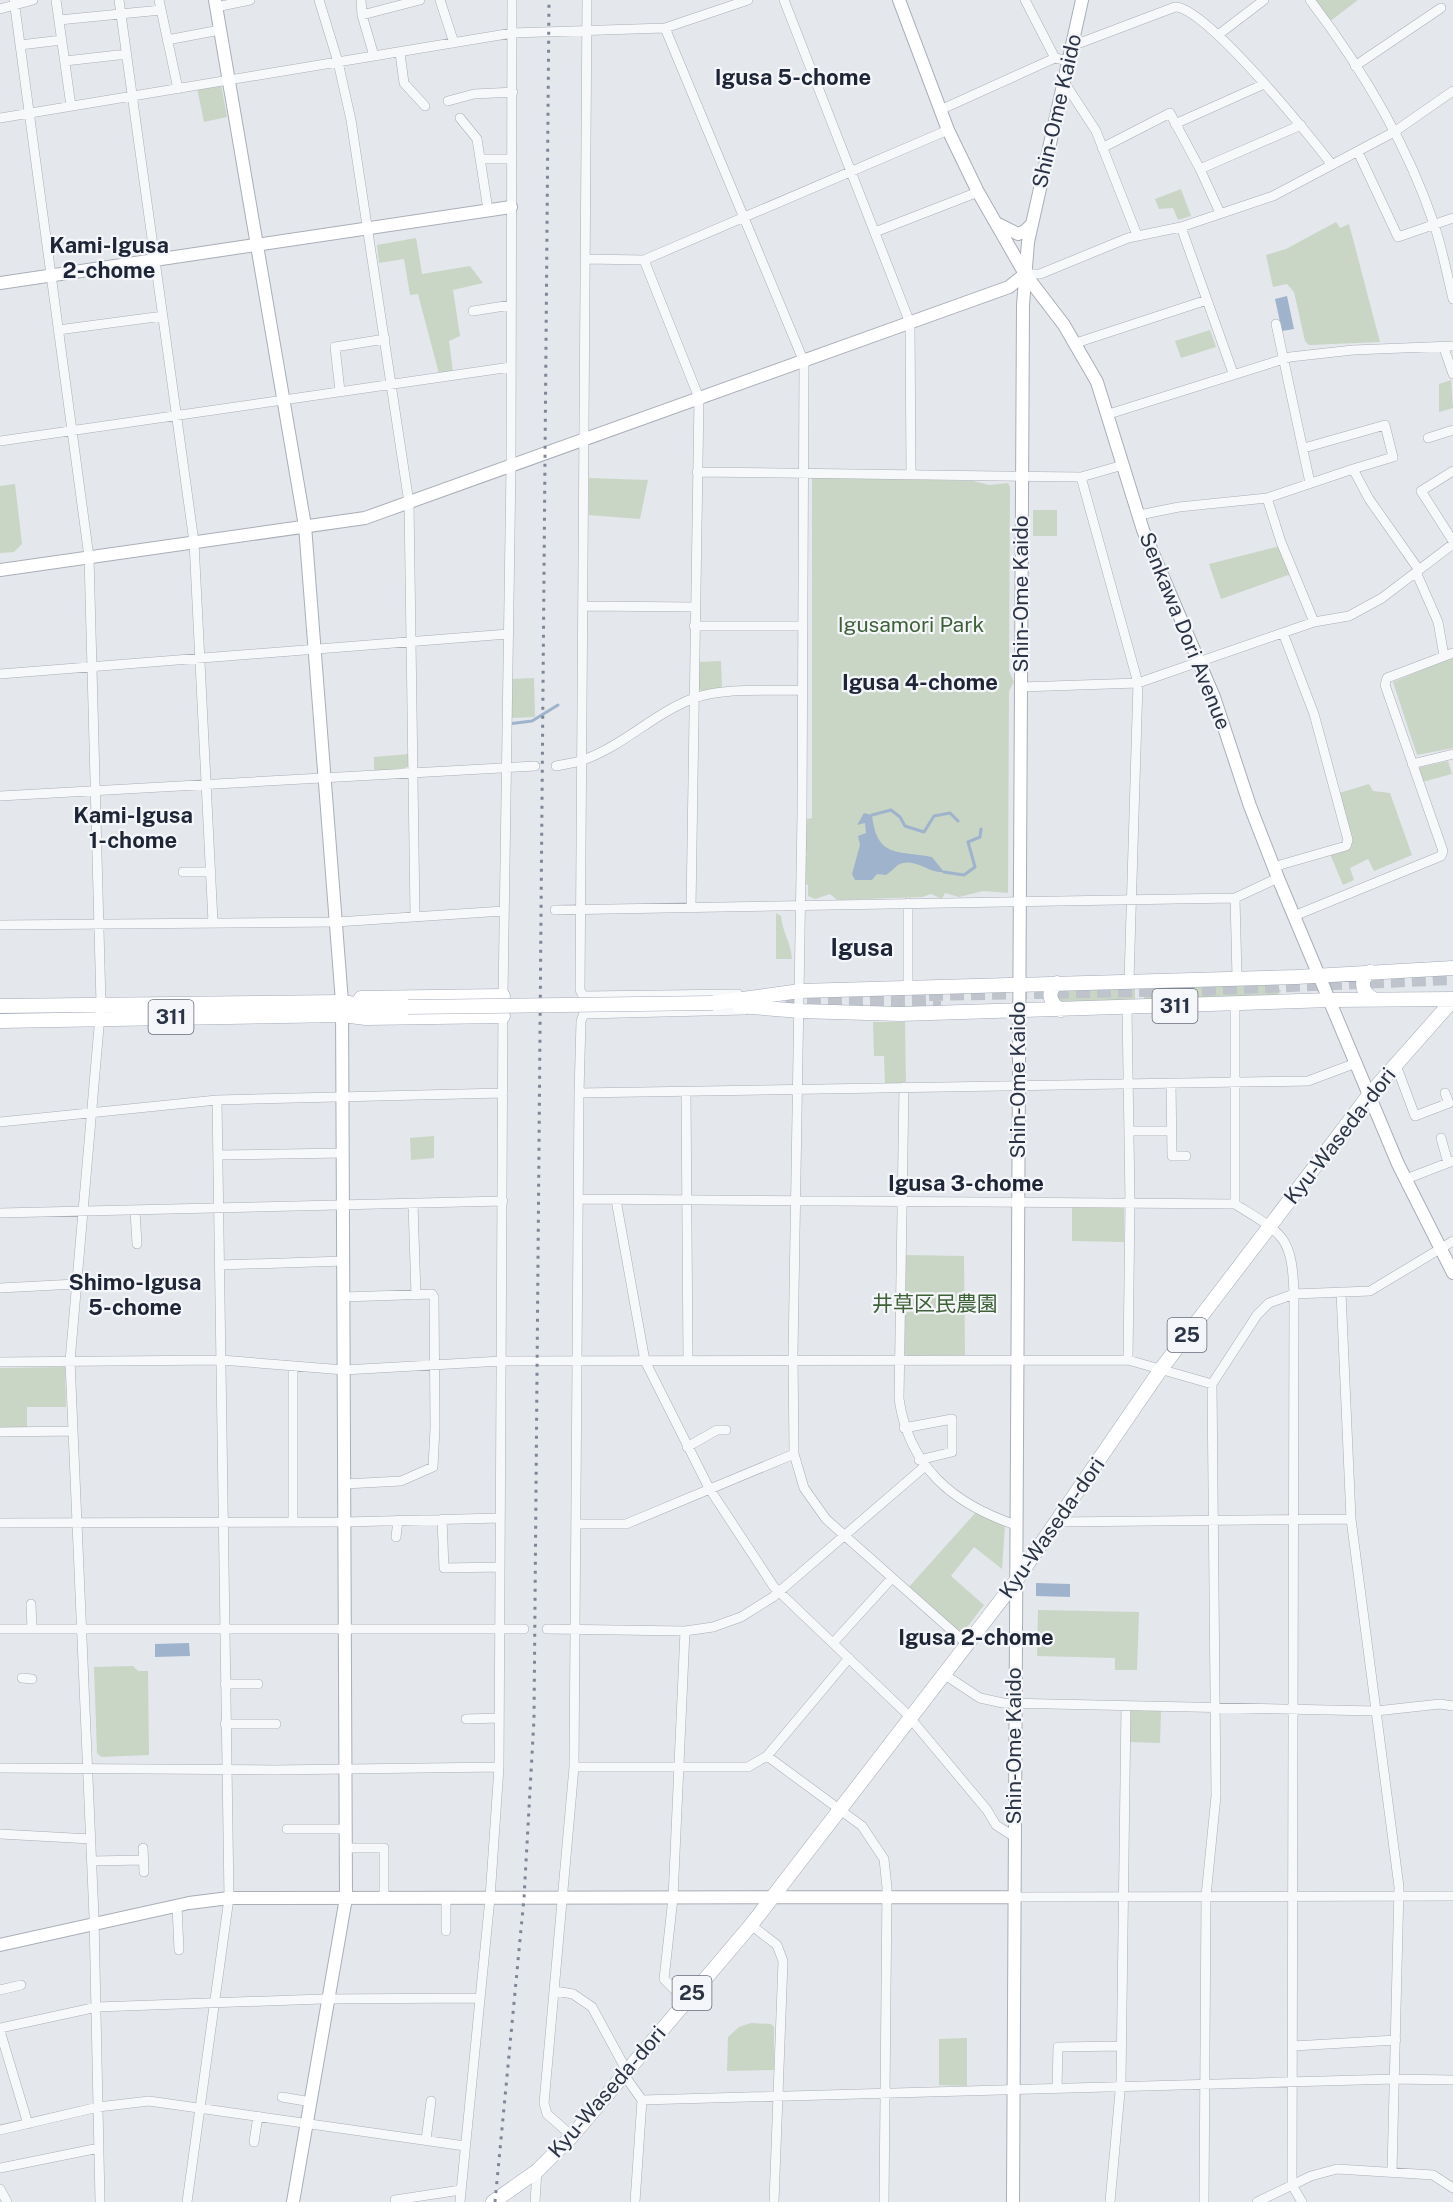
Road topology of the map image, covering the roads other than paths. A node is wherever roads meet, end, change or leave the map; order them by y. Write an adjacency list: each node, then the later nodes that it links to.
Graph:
1 (33, 0): 18 (street)
2 (56, 0): 26 (street)
3 (119, 0): 24 (street)
4 (250, 0): 20 (street)
5 (319, 0): 43 (street)
6 (361, 0): 25 (street)
7 (420, 0): 25 (street)
8 (440, 0): 34 (street)
9 (512, 0): 30 (street)
10 (587, 0): 29 (street)
11 (748, 0): 27 (street)
12 (784, 0): 69 (street)
13 (899, 0): 55 (street, Senkawa Dori Avenue)
14 (1025, 0): 40 (street)
15 (1082, 0): 36 (street, Shin-Ome Kaido)
16 (1264, 0): 31 (street)
17 (1310, 0): 44 (street)
18 (15, 3): 23 (street); 35 (street)
19 (1178, 3): 31 (street); 36 (street)
20 (216, 4): 28 (street)
21 (160, 5): 24 (street); 33 (street)
22 (1441, 8): 44 (street)
23 (0, 9)
24 (121, 14): 26 (street); 38 (street)
25 (362, 15): 39 (street)
26 (59, 20): 32 (street)
27 (665, 28): 29 (street); 74 (street)
28 (220, 30): 33 (street); 45 (street)
29 (587, 31): 30 (street); 84 (street)
30 (512, 33): 34 (street); 50 (street)
31 (1218, 35): 47 (street)
32 (62, 40): 35 (street); 42 (street)
33 (167, 40): 48 (street)
34 (454, 43): 37 (street)
35 (20, 45): 56 (street)
36 (1072, 46): 41 (street, Shin-Ome Kaido)
37 (400, 52): 39 (street); 54 (street)
38 (127, 54): 42 (street); 51 (street)
39 (374, 56): 43 (street)
40 (1055, 58): 41 (street); 55 (street)
41 (1069, 61): 46 (street, Shin-Ome Kaido)
42 (65, 62): 53 (street)
43 (338, 62): 45 (street); 80 (street)
44 (1355, 66): 62 (street)
45 (228, 81): 48 (street); 83 (street)
46 (1064, 82): 63 (street); 77 (street, Shin-Ome Kaido)
47 (1262, 85): 59 (street); 60 (street)
48 (178, 89): 51 (street)
49 (1453, 91): 62 (street)
50 (513, 92): 52 (street); 66 (street)
51 (133, 96): 53 (street); 85 (street)
52 (447, 101)
53 (71, 106): 56 (street)
54 (425, 106)
55 (940, 110): 61 (street, Senkawa Dori Avenue)
56 (29, 113): 57 (street); 88 (street)
57 (0, 118)
58 (460, 118): 65 (street)
59 (1175, 124): 63 (street); 68 (street)
60 (1301, 125): 67 (street); 68 (street)
61 (948, 130): 69 (street); 70 (street, Senkawa Dori Avenue)
62 (1394, 132): 64 (street); 78 (street)
63 (1102, 148): 82 (street)
64 (1358, 152): 67 (street); 78 (street)
65 (481, 159): 66 (street); 72 (street)
66 (512, 159): 71 (street)
67 (1332, 165): 73 (street)
68 (1200, 169): 73 (street)
69 (852, 172): 74 (street); 81 (street)
70 (978, 192): 76 (street, Senkawa Dori Avenue); 81 (street)
71 (511, 207): 72 (street); 92 (street)
72 (488, 210): 80 (street)
73 (1220, 213): 79 (street)
74 (744, 217): 86 (street); 102 (street)
75 (1453, 218): 78 (street)
76 (994, 222): 77 (street); 87 (street, Senkawa Dori Avenue)
77 (1032, 224): 87 (street, Shin-Ome Kaido)
78 (1434, 224): 90 (street)
79 (1181, 226): 82 (street); 91 (street)
80 (369, 228): 83 (street); 98 (street)
81 (875, 232): 95 (street)
82 (1132, 237): 87 (street)
83 (259, 246): 85 (street); 109 (street)
84 (587, 258): 86 (street); 115 (street)
85 (155, 260): 88 (street); 94 (street)
86 (644, 261): 108 (street)
87 (1024, 274): 95 (street); 99 (street, Senkawa Dori Avenue); 125 (street, Shin-Ome Kaido)
88 (50, 276): 89 (street); 97 (street)
89 (0, 283)
90 (1453, 299)
91 (1207, 300): 99 (street); 104 (street)
92 (511, 305): 93 (street); 103 (street)
93 (472, 311)
94 (163, 316): 97 (street); 111 (street)
95 (910, 323): 102 (street); 124 (street)
96 (1276, 324): 101 (street)
97 (58, 330): 112 (street)
98 (385, 339): 106 (street); 107 (street)
99 (1076, 343): 110 (street, Senkawa Dori Avenue)
100 (1449, 347): 101 (street); 105 (street)
101 (1284, 358): 104 (street); 117 (street)
102 (804, 362): 108 (street); 123 (street)
103 (511, 367): 106 (street); 119 (street)
104 (1233, 373): 110 (street)
105 (1453, 374)
106 (392, 384): 107 (street); 129 (street)
107 (340, 391): 109 (street)
108 (699, 398): 115 (street); 122 (street)
109 (283, 400): 111 (street); 131 (street)
110 (1109, 414): 118 (street, Senkawa Dori Avenue)
111 (177, 415): 112 (street); 132 (street)
112 (73, 430): 116 (street); 134 (street)
113 (1453, 430): 114 (street)
114 (1428, 438)
115 (584, 440): 119 (street); 137 (street)
116 (0, 441)
117 (1304, 448): 120 (street); 127 (street)
118 (1123, 465): 126 (street); 130 (street, Senkawa Dori Avenue)
119 (511, 467): 129 (street); 143 (street)
120 (1353, 469): 127 (street); 136 (street)
121 (1453, 471): 133 (street)
122 (697, 472): 123 (street); 138 (street)
123 (804, 473): 124 (street); 141 (street)
124 (911, 474): 125 (street)
125 (1022, 477): 126 (street); 152 (street, Shin-Ome Kaido)
126 (1081, 477): 151 (street)
127 (1310, 483): 128 (street)
128 (1267, 498): 130 (street); 139 (street)
129 (410, 503): 131 (street); 144 (street)
130 (1139, 516): 148 (street, Senkawa Dori Avenue)
131 (305, 526): 132 (street); 145 (street)
132 (194, 542): 134 (street); 147 (street)
133 (1453, 542): 136 (street)
134 (89, 557): 135 (street); 149 (street)
135 (0, 570)
136 (1417, 571): 139 (street); 146 (street)
137 (585, 606): 138 (street); 156 (street)
138 (695, 607): 140 (street)
139 (1314, 622): 142 (street)
140 (694, 626): 141 (street); 154 (street)
141 (803, 626): 153 (street)
142 (1283, 633): 148 (street); 168 (street)
143 (508, 634): 144 (street); 160 (street)
144 (411, 642): 145 (street); 161 (street)
145 (315, 649): 147 (street); 162 (street)
146 (1448, 654): 157 (street)
147 (200, 658): 149 (street); 163 (street)
148 (1200, 660): 151 (street); 168 (street, Senkawa Dori Avenue)
149 (93, 667): 150 (street); 164 (street)
150 (0, 674)
151 (1138, 683): 152 (street); 170 (street)
152 (1021, 687): 171 (street, Shin-Ome Kaido)
153 (803, 690): 154 (street); 173 (street)
154 (694, 698): 156 (street); 174 (street)
155 (1453, 754): 157 (street)
156 (584, 760): 159 (street); 176 (street)
157 (1413, 764): 179 (street)
158 (535, 766): 160 (street)
159 (556, 766)
160 (507, 768): 161 (street); 177 (street)
161 (413, 773): 162 (street); 178 (street)
162 (326, 778): 163 (street); 181 (street)
163 (207, 784): 164 (street); 167 (street)
164 (95, 791): 165 (street); 182 (street)
165 (0, 796)
166 (183, 872): 167 (street)
167 (211, 872): 180 (street)
168 (1275, 872): 169 (street); 179 (street, Senkawa Dori Avenue)
169 (1235, 898): 170 (street); 187 (street)
170 (1130, 900): 171 (street); 189 (street)
171 (1020, 902): 172 (street); 191 (street, Shin-Ome Kaido)
172 (908, 903): 173 (street); 192 (street)
173 (801, 905): 174 (street); 194 (street)
174 (691, 908): 176 (street)
175 (555, 910): 176 (street)
176 (581, 910): 197 (street)
177 (504, 911): 178 (street); 196 (street)
178 (415, 916): 181 (street)
179 (1294, 916): 186 (street, Senkawa Dori Avenue)
180 (213, 922): 181 (street); 182 (street)
181 (336, 922): 206 (street)
182 (99, 924): 183 (street); 209 (street)
183 (0, 925)
184 (1453, 968): 185 (main road, 311)
185 (1370, 972): 186 (main road, 311); 198 (main road)
186 (1320, 976): 188 (main road, 311); 199 (street, Senkawa Dori Avenue)
187 (1237, 977): 188 (main road, 311); 189 (main road, 311)
188 (1274, 978): 200 (main road)
189 (1129, 980): 190 (main road, 311)
190 (1057, 983): 191 (main road, 311); 208 (main road)
191 (1018, 985): 192 (main road, 311); 211 (street, Shin-Ome Kaido)
192 (908, 987): 193 (main road, 311)
193 (833, 990): 194 (main road, 311); 212 (main road)
194 (800, 992): 195 (main road, 311); 210 (street)
195 (784, 994): 197 (street); 201 (main road, 311)
196 (502, 996): 206 (main road); 214 (street)
197 (584, 996): 213 (street)
198 (1373, 999): 199 (main road, 311); 203 (main road, 311)
199 (1331, 1000): 200 (main road, 311); 216 (street, Senkawa Dori Avenue)
200 (1278, 1003): 202 (main road, 311)
201 (713, 1004): 206 (main road, 311, bridge); 207 (main road, 311)
202 (1235, 1005): 205 (main road, 311); 218 (street)
203 (1451, 1005): 217 (main road, Kyu-Waseda-dori / 25)
204 (0, 1006): 209 (main road, 311)
205 (1127, 1007): 208 (main road, 311); 220 (street)
206 (342, 1008): 209 (main road, 311); 214 (main road); 229 (street)
207 (784, 1010): 210 (main road, 311); 213 (street)
208 (1061, 1010): 211 (main road, 311)
209 (100, 1011): 215 (main road, 311); 231 (street)
210 (800, 1011): 212 (main road, 311); 223 (street)
211 (1018, 1011): 212 (main road, 311); 221 (street, Shin-Ome Kaido)
212 (834, 1013)
213 (584, 1014): 227 (street)
214 (502, 1017): 225 (street)
215 (0, 1021)
216 (1356, 1063): 218 (street); 228 (street, Senkawa Dori Avenue)
217 (1396, 1065): 226 (street); 228 (main road, Kyu-Waseda-dori / 25)
218 (1236, 1082): 219 (street); 250 (street)
219 (1172, 1083): 220 (street); 234 (street)
220 (1128, 1084): 221 (street); 233 (street)
221 (1018, 1085): 222 (street); 247 (street, Shin-Ome Kaido)
222 (904, 1087): 223 (street); 245 (street)
223 (799, 1090): 224 (street); 243 (street)
224 (686, 1092): 227 (street); 241 (street)
225 (503, 1093): 229 (street); 246 (street)
226 (1445, 1093)
227 (579, 1094): 242 (street)
228 (1370, 1095): 240 (street, Senkawa Dori Avenue); 256 (main road, Kyu-Waseda-dori / 25)
229 (343, 1098): 230 (street); 236 (street)
230 (217, 1100): 231 (street); 237 (street)
231 (92, 1112): 232 (street); 254 (street)
232 (0, 1122)
233 (1129, 1131): 234 (street); 248 (street)
234 (1171, 1131): 238 (street)
235 (1441, 1138): 239 (street)
236 (344, 1153): 237 (street); 251 (street)
237 (218, 1155): 253 (street)
238 (1186, 1156)
239 (1451, 1162): 240 (street)
240 (1406, 1179): 259 (street, Senkawa Dori Avenue)
241 (687, 1198): 243 (street); 244 (street); 275 (street)
242 (580, 1199): 244 (street); 270 (street)
243 (796, 1199): 245 (street); 276 (street)
244 (616, 1200): 274 (street)
245 (902, 1200): 247 (street); 277 (street)
246 (503, 1202): 249 (street); 273 (street)
247 (1017, 1202): 248 (street); 278 (street, Shin-Ome Kaido)
248 (1130, 1203): 250 (street); 271 (street)
249 (413, 1204): 251 (street); 267 (street)
250 (1235, 1204): 256 (street)
251 (344, 1207): 253 (street); 260 (street)
252 (135, 1210): 253 (street); 254 (street); 258 (street)
253 (219, 1210): 261 (street)
254 (83, 1211): 255 (street); 263 (street)
255 (0, 1213)
256 (1270, 1226): 266 (street); 282 (main road, Kyu-Waseda-dori / 25)
257 (1453, 1241): 259 (street)
258 (137, 1244)
259 (1441, 1248): 262 (street, Senkawa Dori Avenue); 265 (street)
260 (344, 1261): 261 (street); 268 (street)
261 (220, 1265): 269 (street)
262 (1453, 1273)
263 (76, 1284): 264 (street); 272 (street)
264 (0, 1288)
265 (1341, 1292): 266 (street); 297 (street)
266 (1294, 1294): 284 (street); 296 (street)
267 (416, 1295): 268 (street); 280 (street)
268 (344, 1297): 283 (street)
269 (221, 1359): 272 (street); 281 (street); 300 (street)
270 (577, 1360): 273 (street); 274 (street); 306 (street)
271 (1128, 1360): 278 (street); 282 (street)
272 (70, 1361): 279 (street); 287 (street)
273 (502, 1361): 280 (street); 294 (street)
274 (645, 1361): 275 (street); 289 (street)
275 (688, 1361): 276 (street)
276 (793, 1361): 277 (street); 290 (street)
277 (899, 1361): 278 (street); 285 (street)
278 (1016, 1361): 307 (street, Shin-Ome Kaido)
279 (0, 1362)
280 (433, 1365): 283 (street); 292 (street)
281 (293, 1366): 283 (street); 301 (street)
282 (1161, 1369): 284 (street); 303 (main road, Kyu-Waseda-dori / 25)
283 (344, 1370): 292 (street)
284 (1212, 1384): 299 (street)
285 (904, 1428): 291 (street); 291 (street)
286 (726, 1430): 289 (street)
287 (72, 1431): 288 (street); 305 (street)
288 (0, 1432)
289 (687, 1447): 293 (street)
290 (794, 1454): 293 (street); 308 (street)
291 (922, 1463): 307 (street); 308 (street)
292 (345, 1484): 302 (street)
293 (709, 1488): 306 (street); 313 (street)
294 (500, 1518): 295 (street); 310 (street)
295 (442, 1519): 298 (street); 310 (street)
296 (1293, 1519): 297 (street); 299 (street); 335 (street)
297 (1351, 1519): 336 (street)
298 (398, 1520): 302 (street); 309 (street)
299 (1212, 1521): 303 (street); 334 (street)
300 (223, 1522): 301 (street); 305 (street); 317 (street)
301 (293, 1522): 302 (street)
302 (345, 1522): 318 (street)
303 (1056, 1522): 312 (main road, Kyu-Waseda-dori / 25)
304 (0, 1523): 305 (street)
305 (77, 1523): 322 (street)
306 (577, 1524): 323 (street)
307 (1016, 1525): 312 (street, Shin-Ome Kaido)
308 (844, 1536): 311 (street); 313 (street)
309 (396, 1537)
310 (500, 1567): 319 (street)
311 (892, 1578): 325 (street); 326 (street)
312 (1015, 1582): 326 (main road, Kyu-Waseda-dori / 25); 331 (street, Shin-Ome Kaido)
313 (779, 1592): 324 (street); 325 (street)
314 (31, 1604): 316 (street)
315 (0, 1629): 316 (street)
316 (32, 1629): 322 (street)
317 (224, 1629): 318 (street); 322 (street); 329 (street)
318 (343, 1629): 319 (street); 349 (street)
319 (500, 1629): 320 (street); 338 (street)
320 (524, 1629)
321 (547, 1629): 323 (street)
322 (82, 1630): 346 (street)
323 (574, 1630): 324 (street); 344 (street)
324 (685, 1631): 348 (street)
325 (833, 1643): 327 (street)
326 (968, 1644): 328 (main road, Kyu-Waseda-dori / 25)
327 (849, 1658): 337 (street); 342 (street)
328 (945, 1675): 331 (street); 337 (main road, Kyu-Waseda-dori / 25)
329 (225, 1684): 330 (street); 340 (street)
330 (258, 1684)
331 (1014, 1704): 332 (street); 354 (street, Shin-Ome Kaido)
332 (1126, 1706): 334 (street); 362 (street)
333 (1453, 1706): 336 (street)
334 (1216, 1708): 335 (street); 363 (street)
335 (1293, 1710): 336 (street); 364 (street)
336 (1376, 1712): 361 (street)
337 (910, 1717): 350 (main road, Kyu-Waseda-dori / 25); 354 (street)
338 (499, 1718): 339 (street); 343 (street)
339 (465, 1719)
340 (225, 1724): 341 (street); 347 (street)
341 (276, 1724)
342 (767, 1756): 348 (street); 350 (street)
343 (499, 1767): 349 (street); 371 (street)
344 (574, 1767): 348 (street); 372 (street)
345 (0, 1768): 346 (street)
346 (88, 1768): 347 (street); 355 (street)
347 (226, 1768): 349 (street); 367 (street)
348 (679, 1768): 373 (street)
349 (345, 1769): 352 (street)
350 (840, 1809): 374 (main road, Kyu-Waseda-dori / 25); 375 (street)
351 (287, 1829): 352 (street)
352 (345, 1829): 357 (street)
353 (0, 1834): 355 (street)
354 (1013, 1836): 366 (street, Shin-Ome Kaido)
355 (91, 1839): 359 (street)
356 (143, 1848): 358 (street)
357 (346, 1848): 368 (street); 369 (street)
358 (143, 1860): 359 (street); 360 (street)
359 (92, 1861): 377 (street)
360 (144, 1872)
361 (1399, 1895): 364 (street); 365 (street); 391 (street)
362 (1124, 1896): 363 (street); 366 (street); 392 (street)
363 (1206, 1896): 364 (street); 398 (street)
364 (1293, 1896): 393 (street)
365 (1453, 1896)
366 (1014, 1897): 375 (street); 401 (street, Shin-Ome Kaido)
367 (229, 1898): 368 (street); 376 (street); 388 (street)
368 (346, 1898): 369 (street); 386 (street)
369 (384, 1898): 370 (street)
370 (446, 1898): 371 (street); 379 (street)
371 (490, 1898): 372 (street); 385 (street)
372 (563, 1898): 373 (street); 384 (street)
373 (673, 1898): 374 (street); 387 (street)
374 (772, 1898): 375 (street); 378 (main road, Kyu-Waseda-dori / 25)
375 (887, 1898): 402 (street)
376 (177, 1906): 377 (street); 381 (street)
377 (95, 1925): 380 (street); 389 (street)
378 (751, 1925): 387 (main road, Kyu-Waseda-dori / 25); 404 (street)
379 (446, 1931)
380 (0, 1945)
381 (179, 1950)
382 (21, 1985): 383 (street)
383 (0, 1990)
384 (555, 1991): 394 (street); 414 (street)
385 (479, 1998): 386 (street); 417 (street)
386 (329, 2000): 388 (street); 407 (street)
387 (686, 2001): 394 (main road, Kyu-Waseda-dori / 25)
388 (214, 2003): 389 (street); 409 (street)
389 (97, 2007): 390 (street); 408 (street)
390 (0, 2030): 412 (street)
391 (1396, 2040): 393 (street); 395 (street)
392 (1121, 2046): 399 (street); 400 (street)
393 (1293, 2046): 397 (street)
394 (625, 2071): 405 (street); 414 (main road, Kyu-Waseda-dori / 25)
395 (1395, 2079): 396 (street); 397 (street); 421 (street)
396 (1453, 2080)
397 (1293, 2082): 398 (street); 422 (street)
398 (1205, 2085): 399 (street); 439 (street)
399 (1119, 2086): 400 (street); 438 (street)
400 (1058, 2088): 401 (street)
401 (1013, 2090): 402 (street); 437 (street, Shin-Ome Kaido)
402 (885, 2094): 404 (street); 436 (street)
403 (282, 2097): 407 (street)
404 (779, 2098): 405 (street); 435 (street)
405 (642, 2100): 434 (street)
406 (431, 2101): 415 (street)
407 (311, 2102): 411 (street)
408 (98, 2107): 409 (street); 412 (street); 418 (street)
409 (200, 2107): 410 (street); 429 (street)
410 (258, 2115): 411 (street); 416 (street)
411 (308, 2123): 415 (street); 430 (street)
412 (28, 2124): 413 (street)
413 (0, 2130)
414 (572, 2136): 420 (main road, Kyu-Waseda-dori / 25)
415 (426, 2140): 417 (street)
416 (254, 2142)
417 (465, 2146): 425 (street)
418 (99, 2148): 419 (street); 428 (street)
419 (0, 2168)
420 (537, 2171): 432 (main road, Kyu-Waseda-dori / 25); 433 (street)
421 (1392, 2172): 422 (street); 423 (street)
422 (1292, 2185): 440 (street); 441 (street)
423 (1453, 2188)
424 (0, 2189): 427 (street)
425 (461, 2190): 426 (street); 431 (street)
426 (395, 2200)
427 (7, 2202)
428 (100, 2202)
429 (187, 2202)
430 (293, 2202)
431 (460, 2202)
432 (494, 2202)
433 (535, 2202)
434 (635, 2202)
435 (774, 2202)
436 (884, 2202)
437 (1013, 2202)
438 (1110, 2202)
439 (1204, 2202)
440 (1257, 2202)
441 (1302, 2202)

